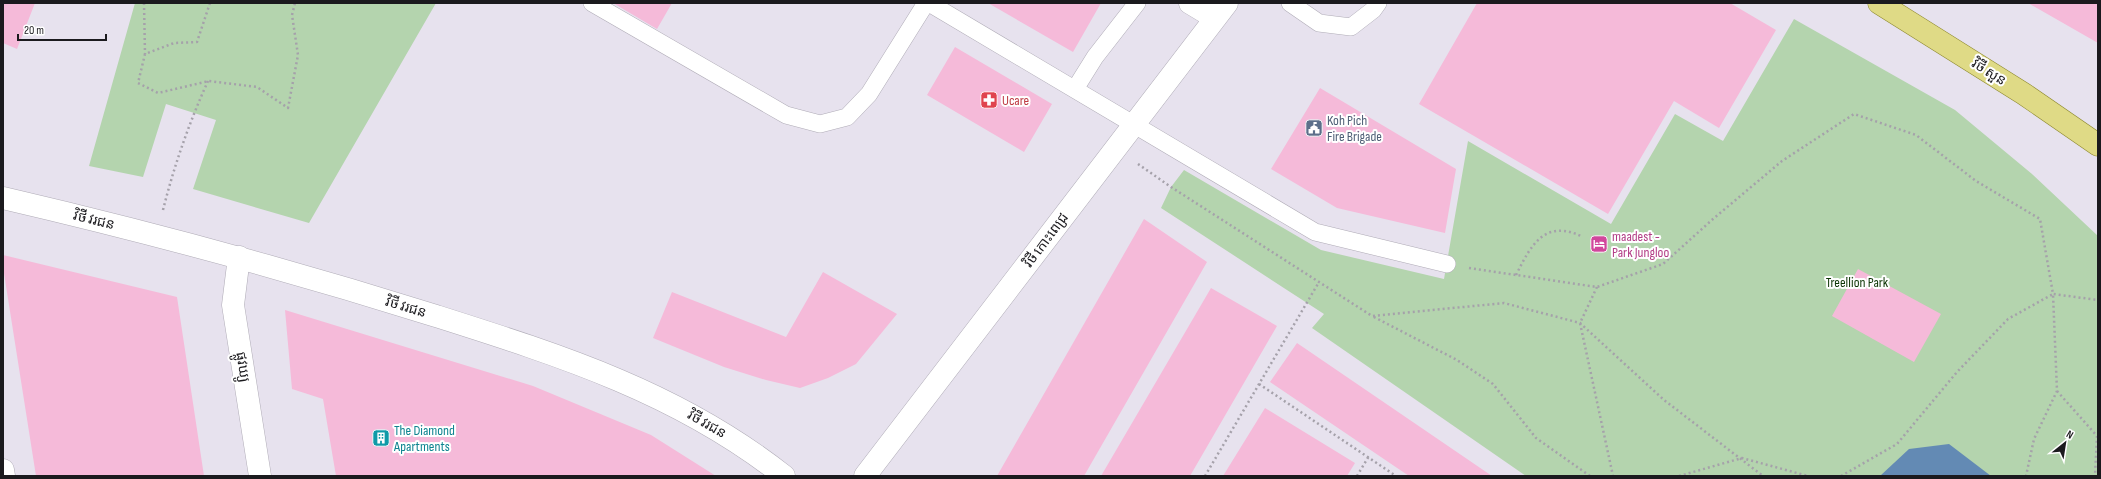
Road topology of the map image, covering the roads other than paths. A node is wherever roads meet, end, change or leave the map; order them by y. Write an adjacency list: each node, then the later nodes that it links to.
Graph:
1 (592, 3): 2 (lane)
2 (928, 3): 9 (lane)
3 (1137, 3): 9 (lane)
4 (1190, 3): 8 (street)
5 (1290, 3): 6 (lane)
6 (1378, 3)
7 (1883, 4): 11 (main road, វិថី សួន)
8 (1221, 10): 10 (street, វិថី កោះពេជ្រ)
9 (1075, 89): 10 (lane)
10 (1134, 124): 14 (lane); 19 (street, វិថី កោះពេជ្រ)
11 (2098, 145)
12 (3, 198): 13 (street, វិថី វរជន)
13 (239, 257): 17 (street, ផ្លូវឃ្យូ); 18 (street, វិថី វរជន)
14 (1447, 264)
15 (3, 470): 16 (street)
16 (4, 476)
17 (260, 476)
18 (784, 476)
19 (865, 476)

